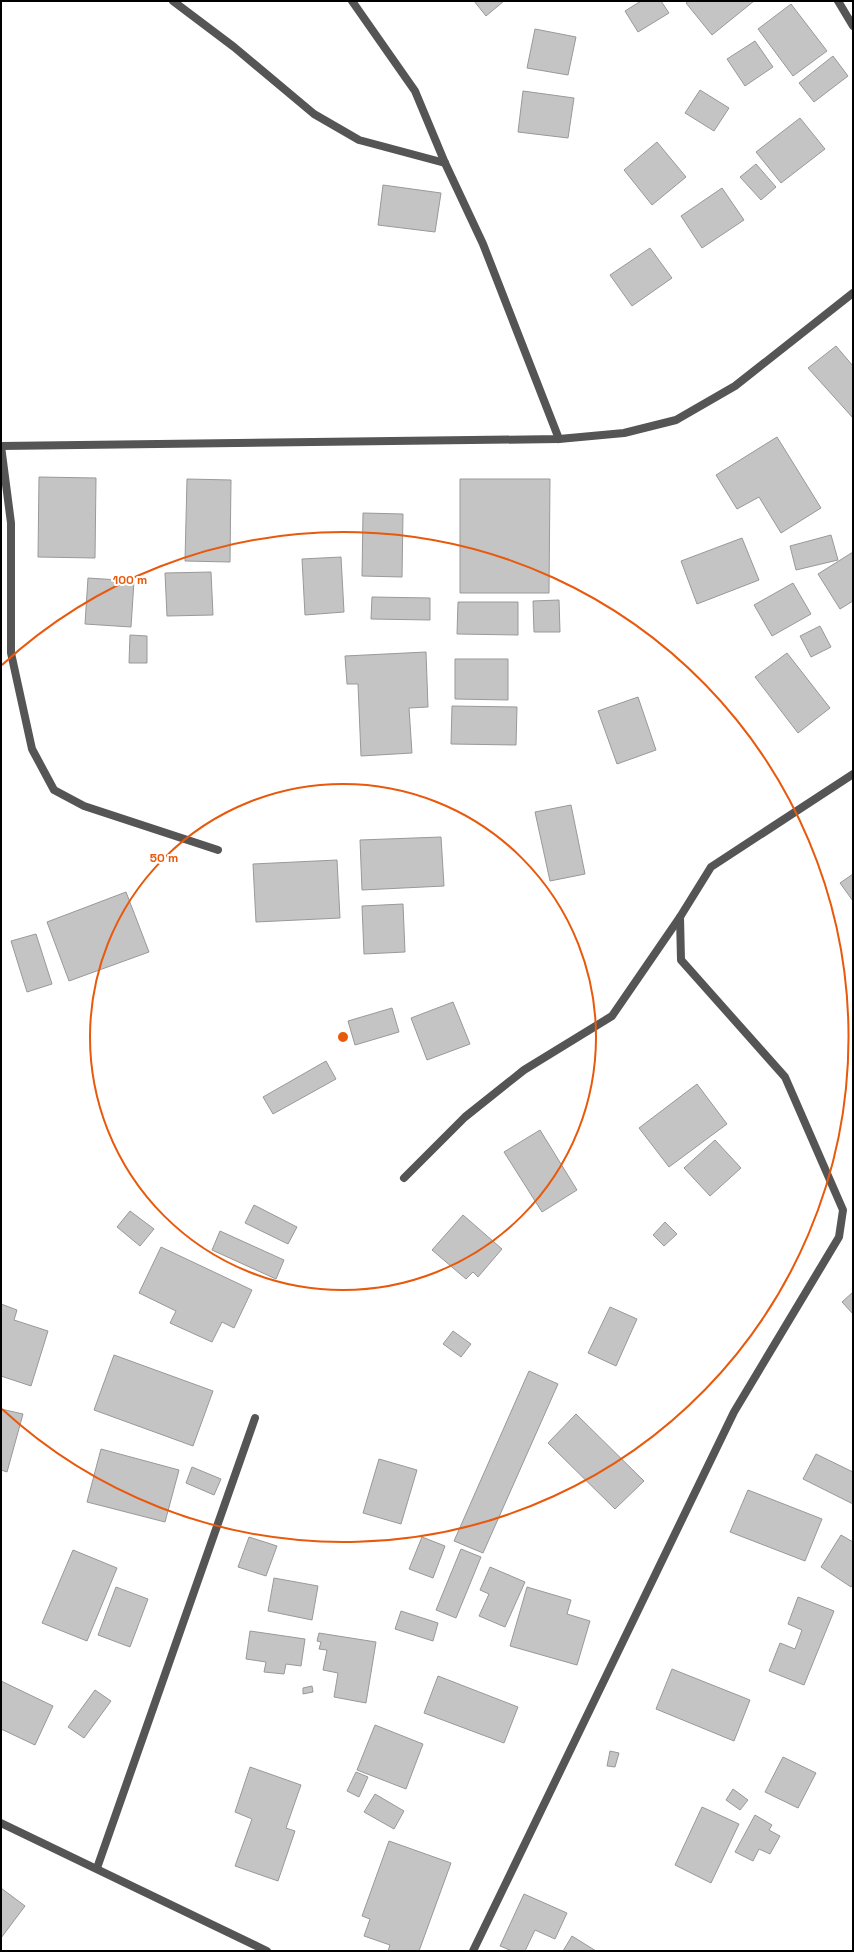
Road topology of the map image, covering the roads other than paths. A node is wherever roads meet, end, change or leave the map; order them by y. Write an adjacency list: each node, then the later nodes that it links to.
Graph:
1 (173, 1): 5 (street)
2 (352, 1): 5 (street)
3 (838, 1): 4 (street)
4 (853, 26)
5 (445, 163): 7 (street)
6 (853, 293): 7 (street)
7 (559, 439): 8 (street)
8 (1, 446): 10 (street)
9 (853, 774): 11 (street)
10 (218, 850)
11 (680, 917): 12 (street); 17 (street)
12 (404, 1178)
13 (255, 1418): 15 (street)
14 (1, 1823): 15 (street)
15 (97, 1868): 16 (street)
16 (267, 1951)
17 (473, 1951)

